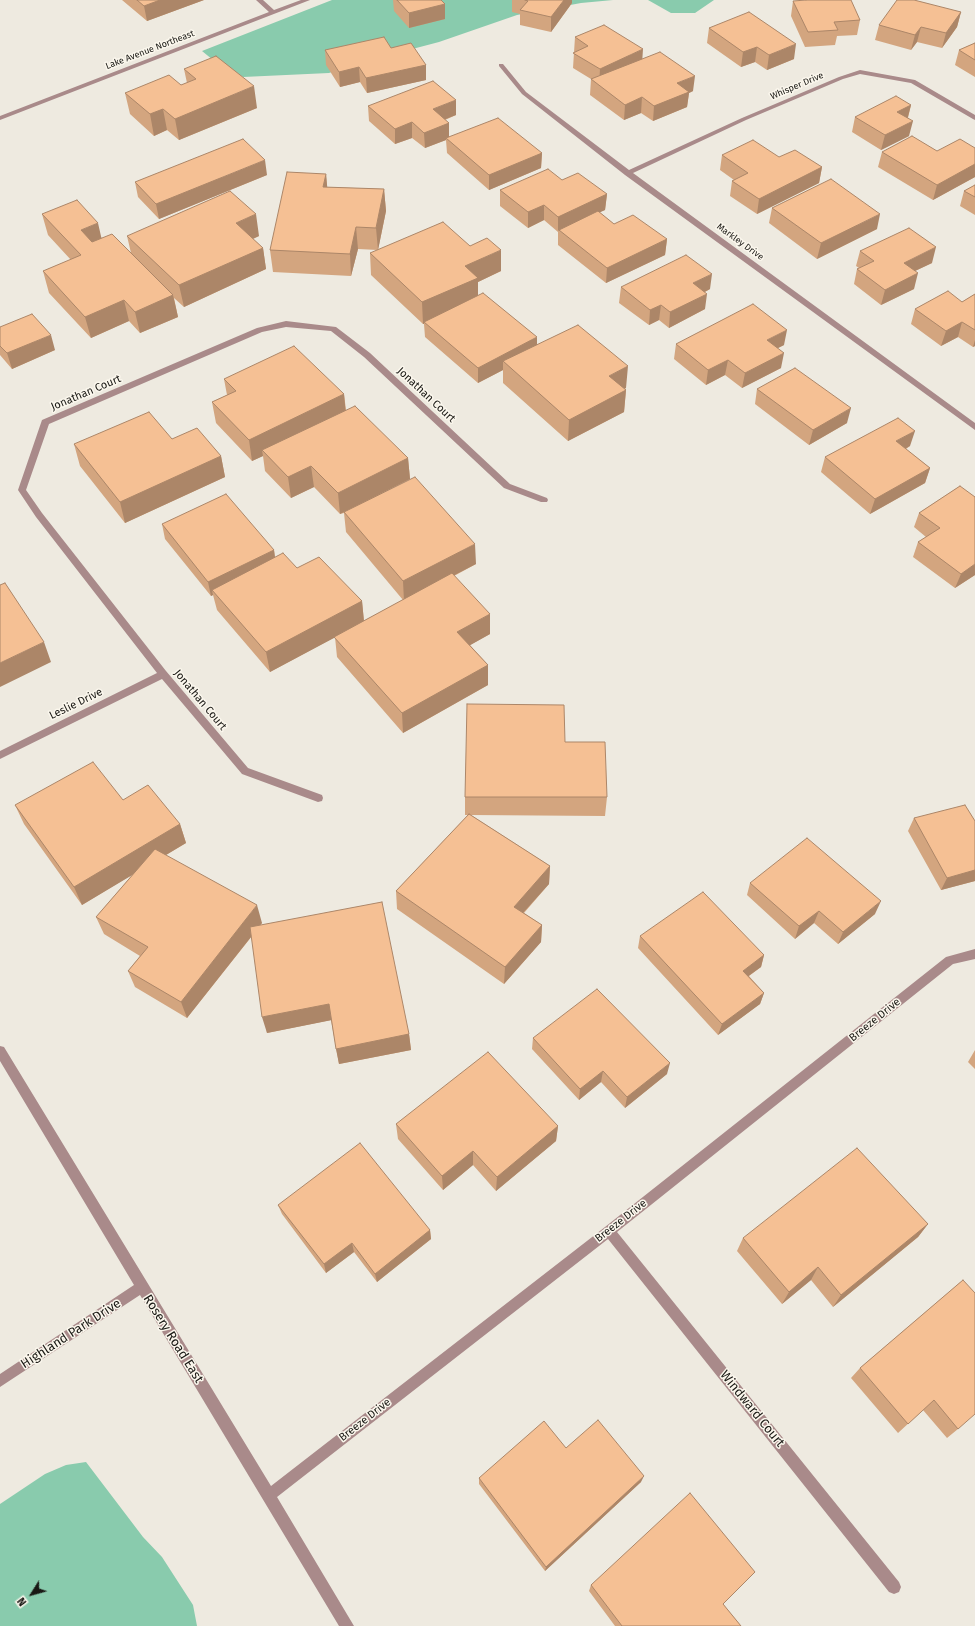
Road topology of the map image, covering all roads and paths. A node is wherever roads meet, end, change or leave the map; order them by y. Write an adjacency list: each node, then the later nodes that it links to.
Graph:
1 (259, 0): 3 (street)
2 (307, 0): 3 (street, Lake Avenue Northeast)
3 (273, 13): 5 (street, Lake Avenue Northeast)
4 (501, 65): 7 (street, Markley Drive)
5 (0, 118)
6 (975, 118): 7 (street, Whisper Drive)
7 (628, 172): 8 (street, Markley Drive)
8 (975, 427)
9 (544, 500): 10 (street, Jonathan Court)
10 (163, 674): 11 (street, Leslie Drive); 12 (street, Jonathan Court)
11 (0, 755)
12 (318, 798)
13 (975, 954): 15 (street, Breeze Drive)
14 (0, 1051): 16 (street, Rosery Road East)
15 (609, 1231): 18 (street, Breeze Drive); 19 (street, Windward Court)
16 (142, 1287): 17 (street, Highland Park Drive); 18 (street, Rosery Road East)
17 (0, 1381)
18 (269, 1495): 20 (street, Rosery Road East)
19 (894, 1587)
20 (347, 1626)

